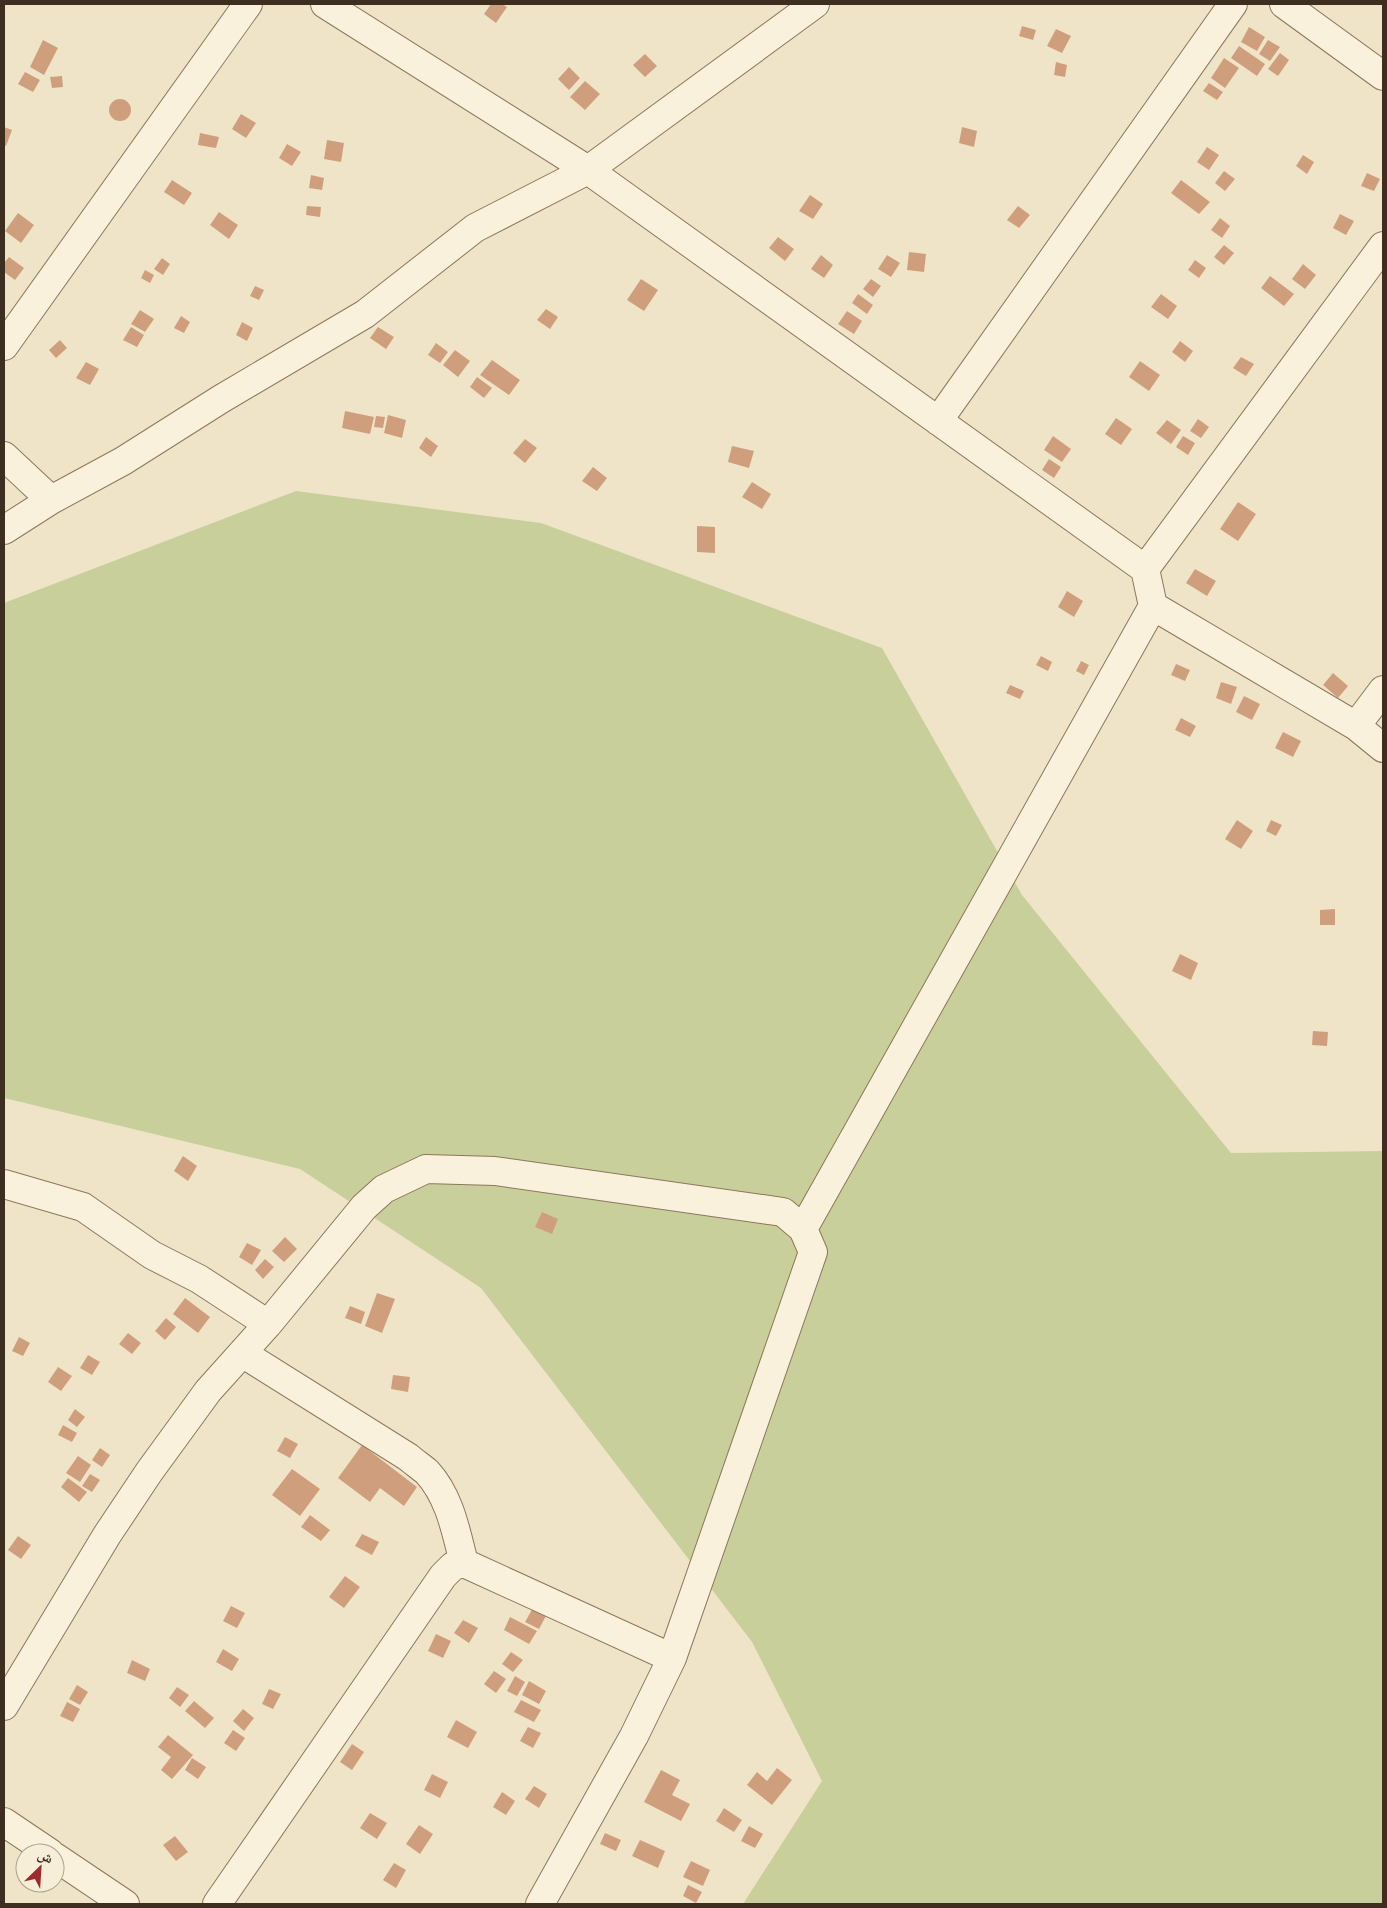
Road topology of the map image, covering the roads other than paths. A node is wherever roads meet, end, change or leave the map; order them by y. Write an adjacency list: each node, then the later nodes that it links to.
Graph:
1 (248, 4): 9 (street)
2 (325, 4): 7 (street)
3 (815, 4): 7 (street)
4 (1233, 4): 10 (street)
5 (1284, 4): 6 (street)
6 (1383, 76)
7 (588, 170): 10 (street); 12 (street)
8 (1383, 246): 14 (street)
9 (4, 346)
10 (938, 421): 14 (street)
11 (4, 456): 12 (street)
12 (51, 500): 13 (street)
13 (4, 530)
14 (1145, 569): 15 (street)
15 (1153, 606): 17 (street); 20 (street)
16 (1383, 690): 17 (street)
17 (1356, 726): 18 (street)
18 (1383, 748)
19 (5, 1187): 21 (street)
20 (803, 1230): 21 (street); 24 (street)
21 (268, 1324): 22 (street)
22 (242, 1353): 23 (street); 25 (street)
23 (464, 1563): 24 (street); 30 (street)
24 (672, 1658): 31 (street)
25 (4, 1706)
26 (4, 1822): 27 (street)
27 (35, 1843)
28 (65, 1864): 29 (street)
29 (125, 1904)
30 (217, 1904)
31 (540, 1904)

